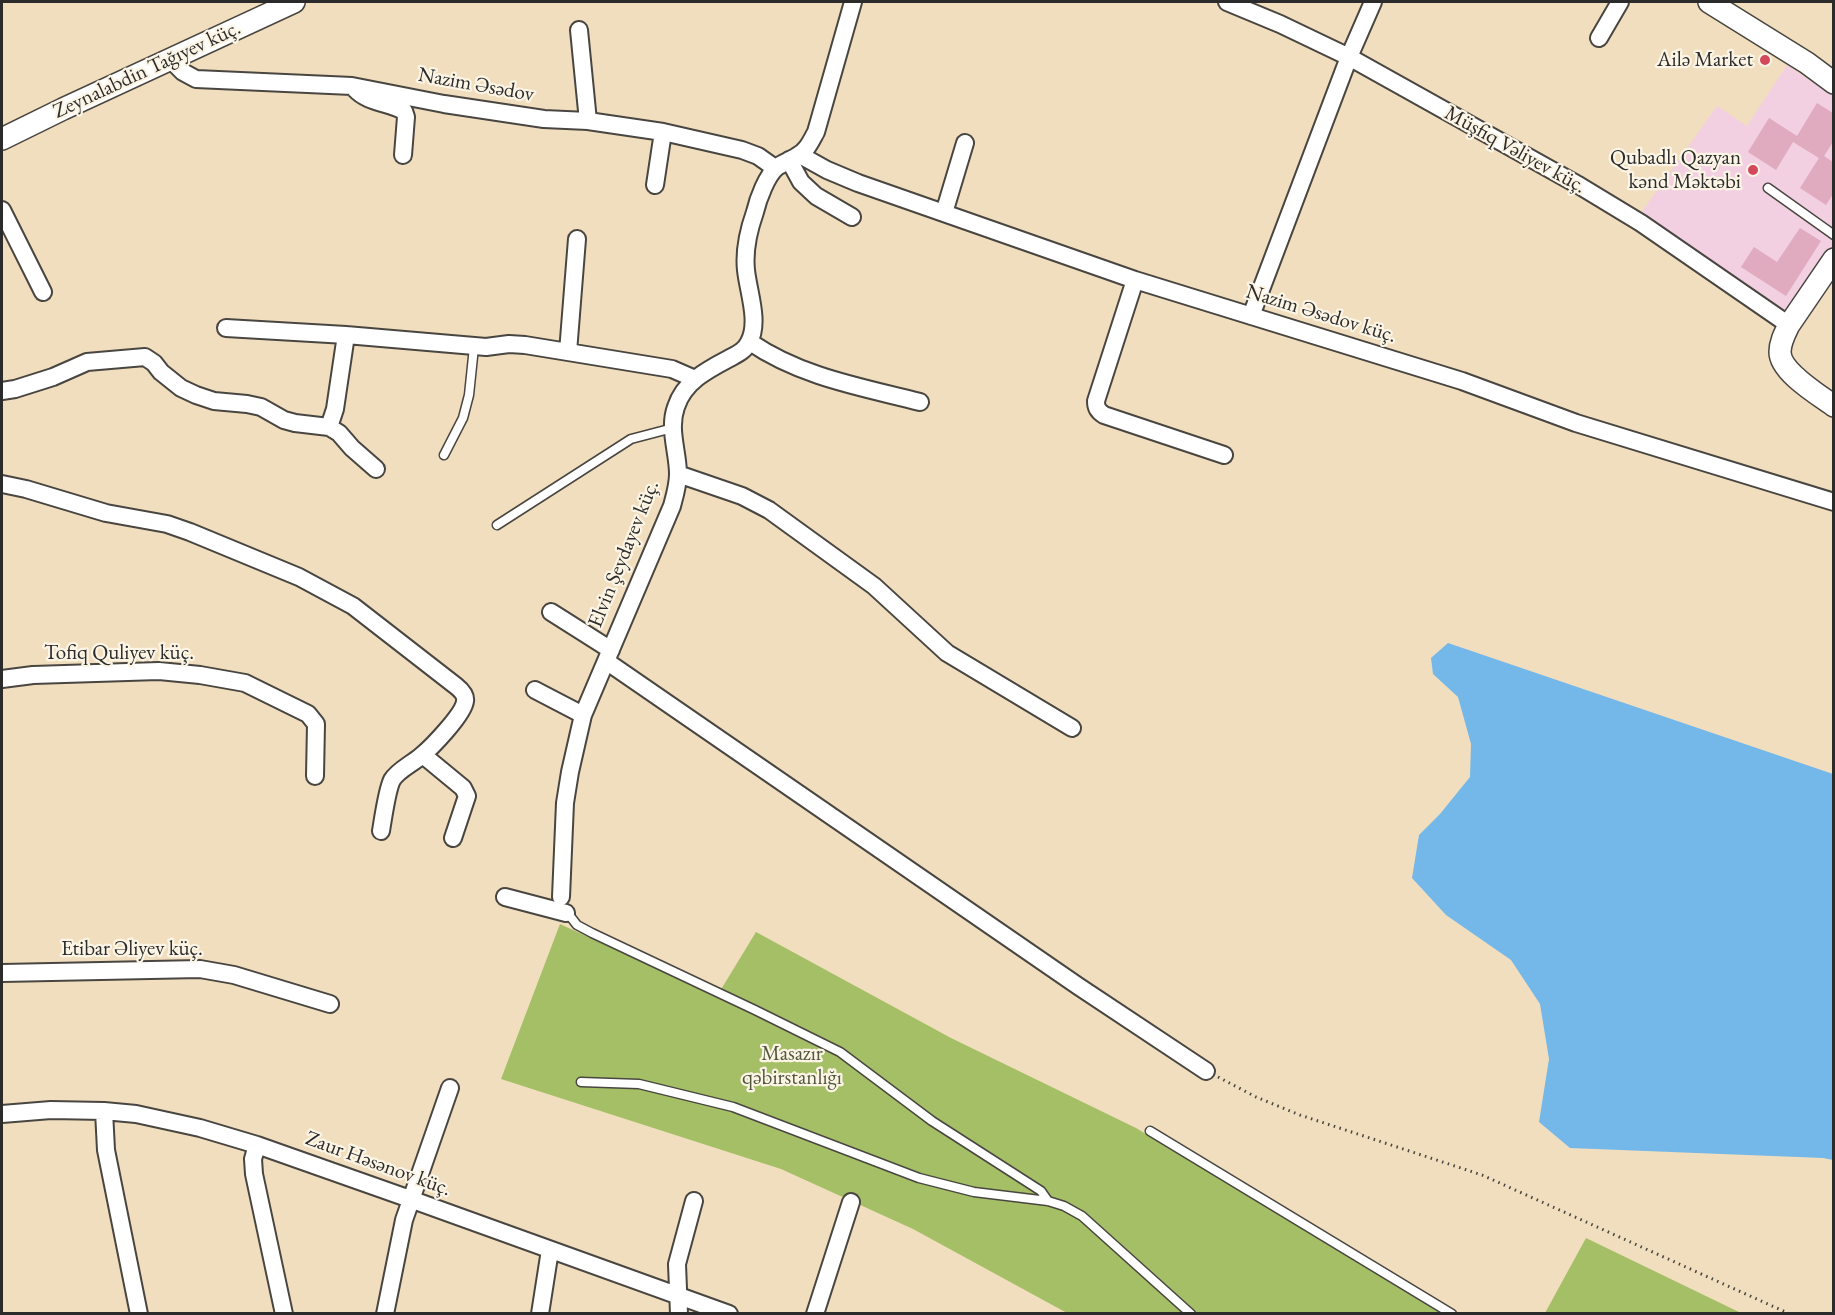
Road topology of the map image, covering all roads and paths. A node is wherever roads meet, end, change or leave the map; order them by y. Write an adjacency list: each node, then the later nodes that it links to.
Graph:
1 (294, 2): 10 (street, Zeynalabdin Tağıyev küç.)
2 (853, 2): 18 (street)
3 (1227, 2): 9 (street, Müşfiq Vəliyev küç.)
4 (1373, 2): 9 (street)
5 (1620, 2): 8 (street)
6 (1709, 2): 11 (street)
7 (579, 30): 13 (street)
8 (1599, 38)
9 (1349, 57): 29 (street); 30 (street, Müşfiq Vəliyev küç.)
10 (170, 59): 12 (street, Nazim Əsədov); 15 (street, Zeynalabdin Tağıyev küç.)
11 (1833, 82)
12 (352, 86): 13 (street, Nazim Əsədov); 17 (street)
13 (588, 122): 14 (street, Nazim Əsədov)
14 (663, 132): 18 (street, Nazim Əsədov); 19 (street)
15 (2, 139)
16 (965, 143): 22 (street)
17 (403, 154)
18 (788, 161): 22 (street, Nazim Əsədov küç.); 23 (street); 33 (street)
19 (655, 185)
20 (1768, 188): 24 (lane)
21 (2, 210): 28 (street)
22 (944, 213): 27 (street, Nazim Əsədov küç.)
23 (852, 217)
24 (1833, 235)
25 (577, 239): 35 (street)
26 (1833, 259): 30 (street)
27 (1135, 280): 29 (street, Nazim Əsədov küç.); 43 (street)
28 (43, 292)
29 (1251, 316): 47 (street, Nazim Əsədov küç.)
30 (1789, 325): 39 (street)
31 (226, 328): 32 (street)
32 (346, 335): 34 (street); 40 (street)
33 (750, 342): 36 (street, Elvin Şeydayev küç.); 38 (street)
34 (474, 346): 35 (street); 42 (lane)
35 (568, 352): 36 (street)
36 (695, 379): 41 (street, Elvin Şeydayev küç.)
37 (2, 391): 40 (street)
38 (920, 402)
39 (1833, 406)
40 (329, 427): 44 (street)
41 (673, 428): 45 (street, Elvin Şeydayev küç.); 48 (lane)
42 (444, 455)
43 (1224, 455)
44 (376, 469)
45 (678, 474): 50 (street, Elvin Şeydayev küç.); 54 (street)
46 (2, 484): 55 (street)
47 (1833, 502)
48 (497, 525)
49 (551, 612): 50 (street)
50 (608, 656): 53 (street, Elvin Şeydayev küç.); 63 (street)
51 (2, 680): 56 (street, Tofiq Quliyev küç.)
52 (535, 690): 53 (street)
53 (583, 716): 60 (street, Elvin Şeydayev küç.)
54 (1072, 728)
55 (423, 755): 57 (street); 58 (street)
56 (315, 776)
57 (381, 831)
58 (453, 838)
59 (505, 897): 60 (street)
60 (564, 905): 71 (lane)
61 (2, 973): 62 (street, Etibar Əliyev küç.)
62 (330, 1004)
63 (1206, 1071): 85 (path)
64 (581, 1082): 71 (lane)
65 (450, 1088): 70 (street)
66 (104, 1111): 67 (street, Zaur Həsənov küç.); 69 (street, Zaur Həsənov küç.); 76 (street)
67 (2, 1114)
68 (1150, 1131): 84 (lane)
69 (257, 1145): 70 (street, Zaur Həsənov küç.); 77 (street)
70 (410, 1199): 74 (street, Zaur Həsənov küç.); 78 (street)
71 (1048, 1201): 83 (lane)
72 (694, 1202): 75 (street)
73 (851, 1202): 82 (street)
74 (550, 1250): 75 (street, Zaur Həsənov küç.); 79 (street)
75 (680, 1295): 80 (street); 81 (street, Zaur Həsənov küç.)
76 (139, 1314)
77 (284, 1314)
78 (385, 1314)
79 (540, 1314)
80 (680, 1314)
81 (729, 1314)
82 (815, 1314)
83 (1191, 1314)
84 (1452, 1314)
85 (1790, 1314)

